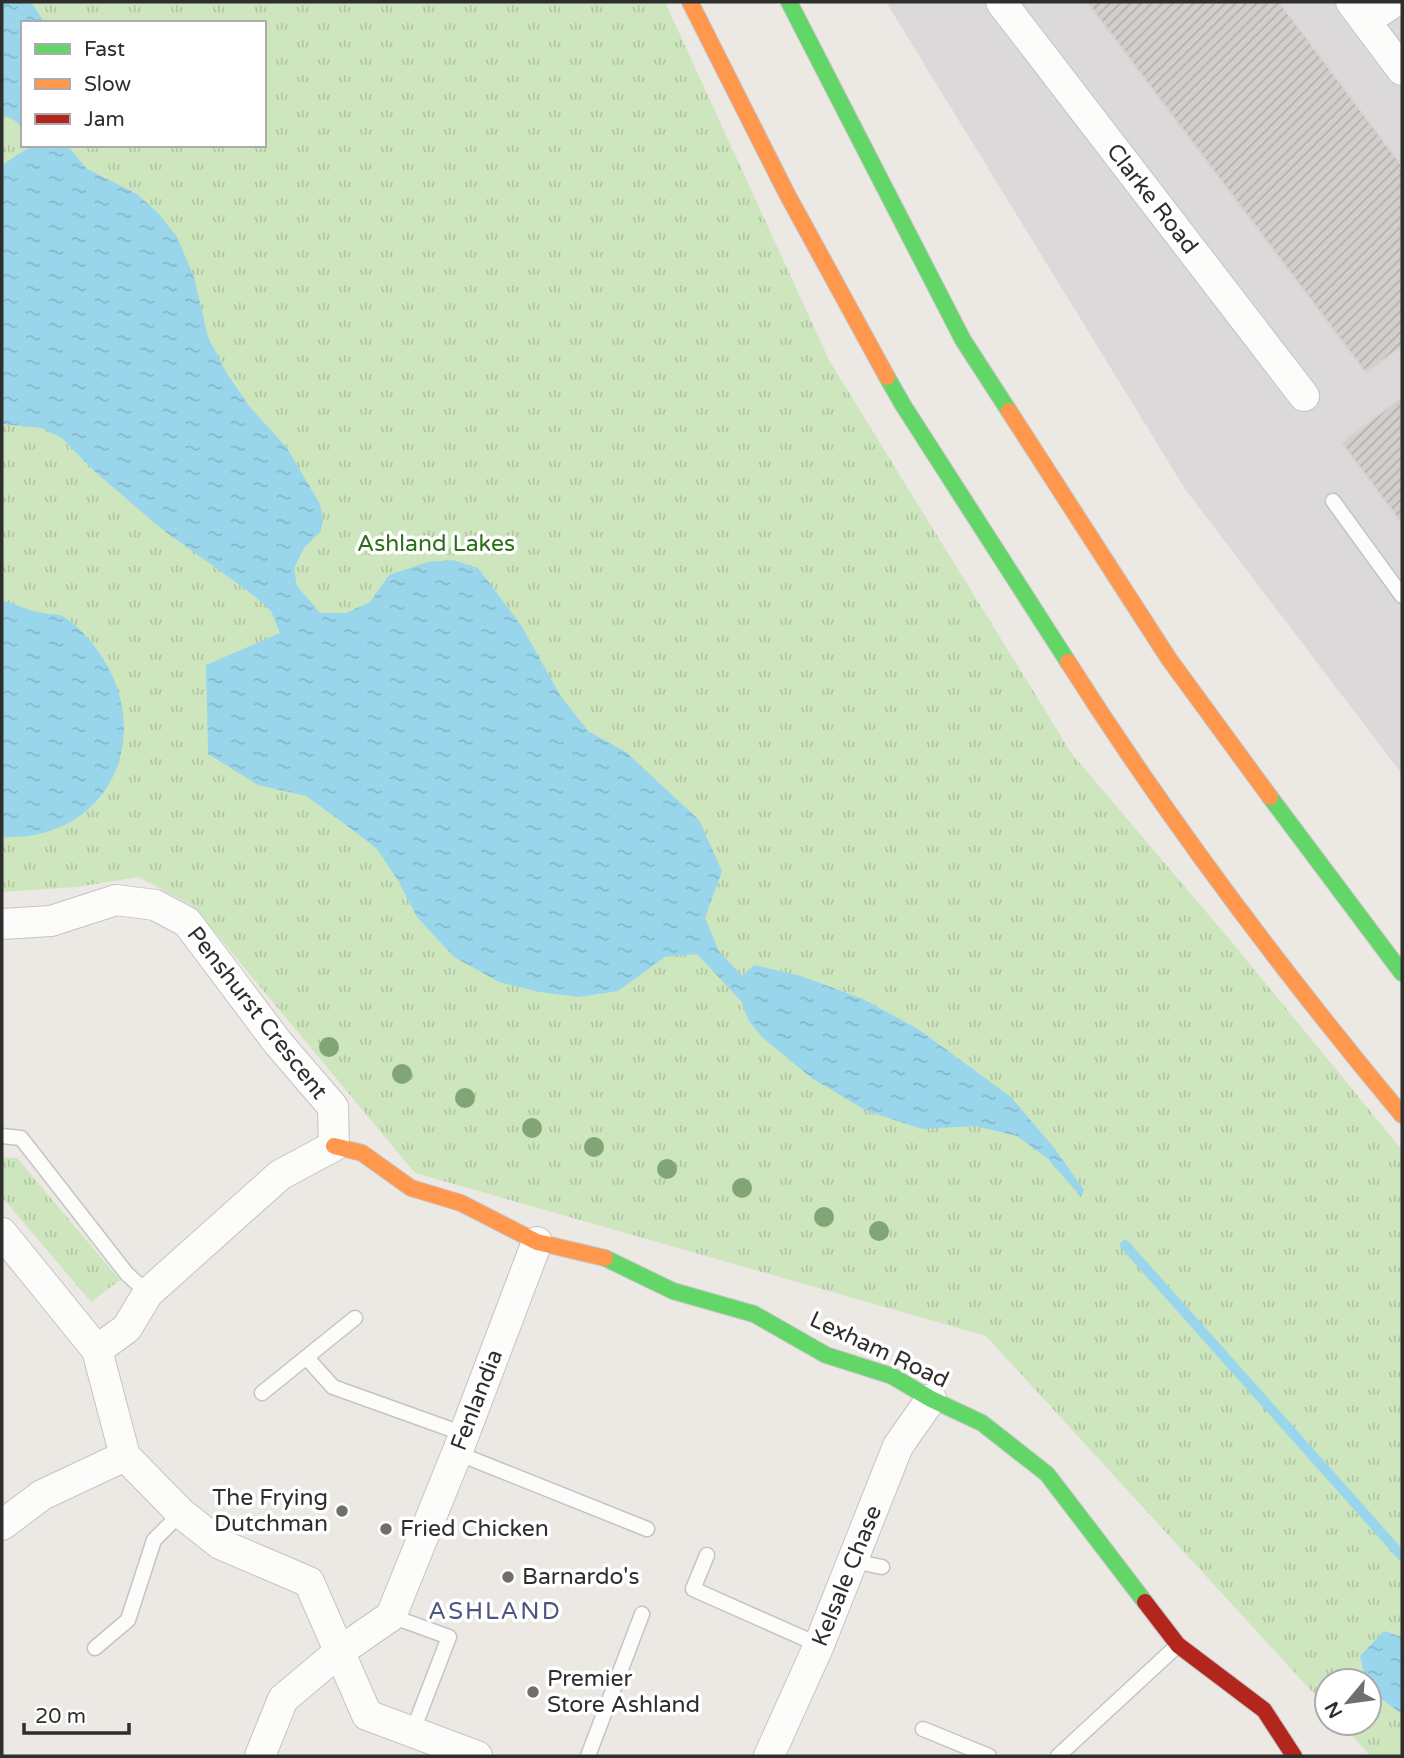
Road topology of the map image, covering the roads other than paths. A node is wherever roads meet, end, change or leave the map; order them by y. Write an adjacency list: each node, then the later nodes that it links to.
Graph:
1 (690, 2): 12 (main road)
2 (789, 2): 11 (main road)
3 (1001, 2): 7 (street, Clarke Road)
4 (1394, 2): 5 (street)
5 (1358, 11): 6 (street)
6 (1402, 70)
7 (1304, 396)
8 (1333, 501): 9 (lane)
9 (1402, 596)
10 (2, 924): 14 (street, Penshurst Crescent)
11 (1397, 967)
12 (1400, 1113)
13 (2, 1136): 17 (lane)
14 (334, 1146): 16 (main road, Lexham Road); 17 (street)
15 (2, 1233): 19 (street)
16 (537, 1242): 22 (main road, Lexham Road); 23 (street, Fenlandia)
17 (148, 1293): 19 (street)
18 (355, 1318): 20 (lane)
19 (97, 1350): 24 (street)
20 (307, 1358): 21 (lane); 23 (lane)
21 (262, 1393)
22 (931, 1399): 31 (street, Kelsale Chase); 32 (main road, Lexham Road)
23 (460, 1444): 27 (lane); 30 (street, Fenlandia)
24 (125, 1456): 25 (street); 26 (street)
25 (181, 1513): 33 (lane); 34 (street)
26 (2, 1525)
27 (647, 1529)
28 (707, 1555): 31 (lane)
29 (642, 1614): 39 (lane)
30 (391, 1616): 34 (street); 36 (lane)
31 (819, 1645): 40 (street, Kelsale Chase)
32 (1178, 1645): 42 (lane); 43 (main road, Lexham Road)
33 (95, 1648)
34 (339, 1653): 36 (street); 37 (street)
35 (923, 1729): 41 (lane)
36 (412, 1733): 38 (street)
37 (264, 1748)
38 (471, 1754)
39 (588, 1756)
40 (769, 1756)
41 (989, 1756)
42 (1058, 1756)
43 (1294, 1756)

